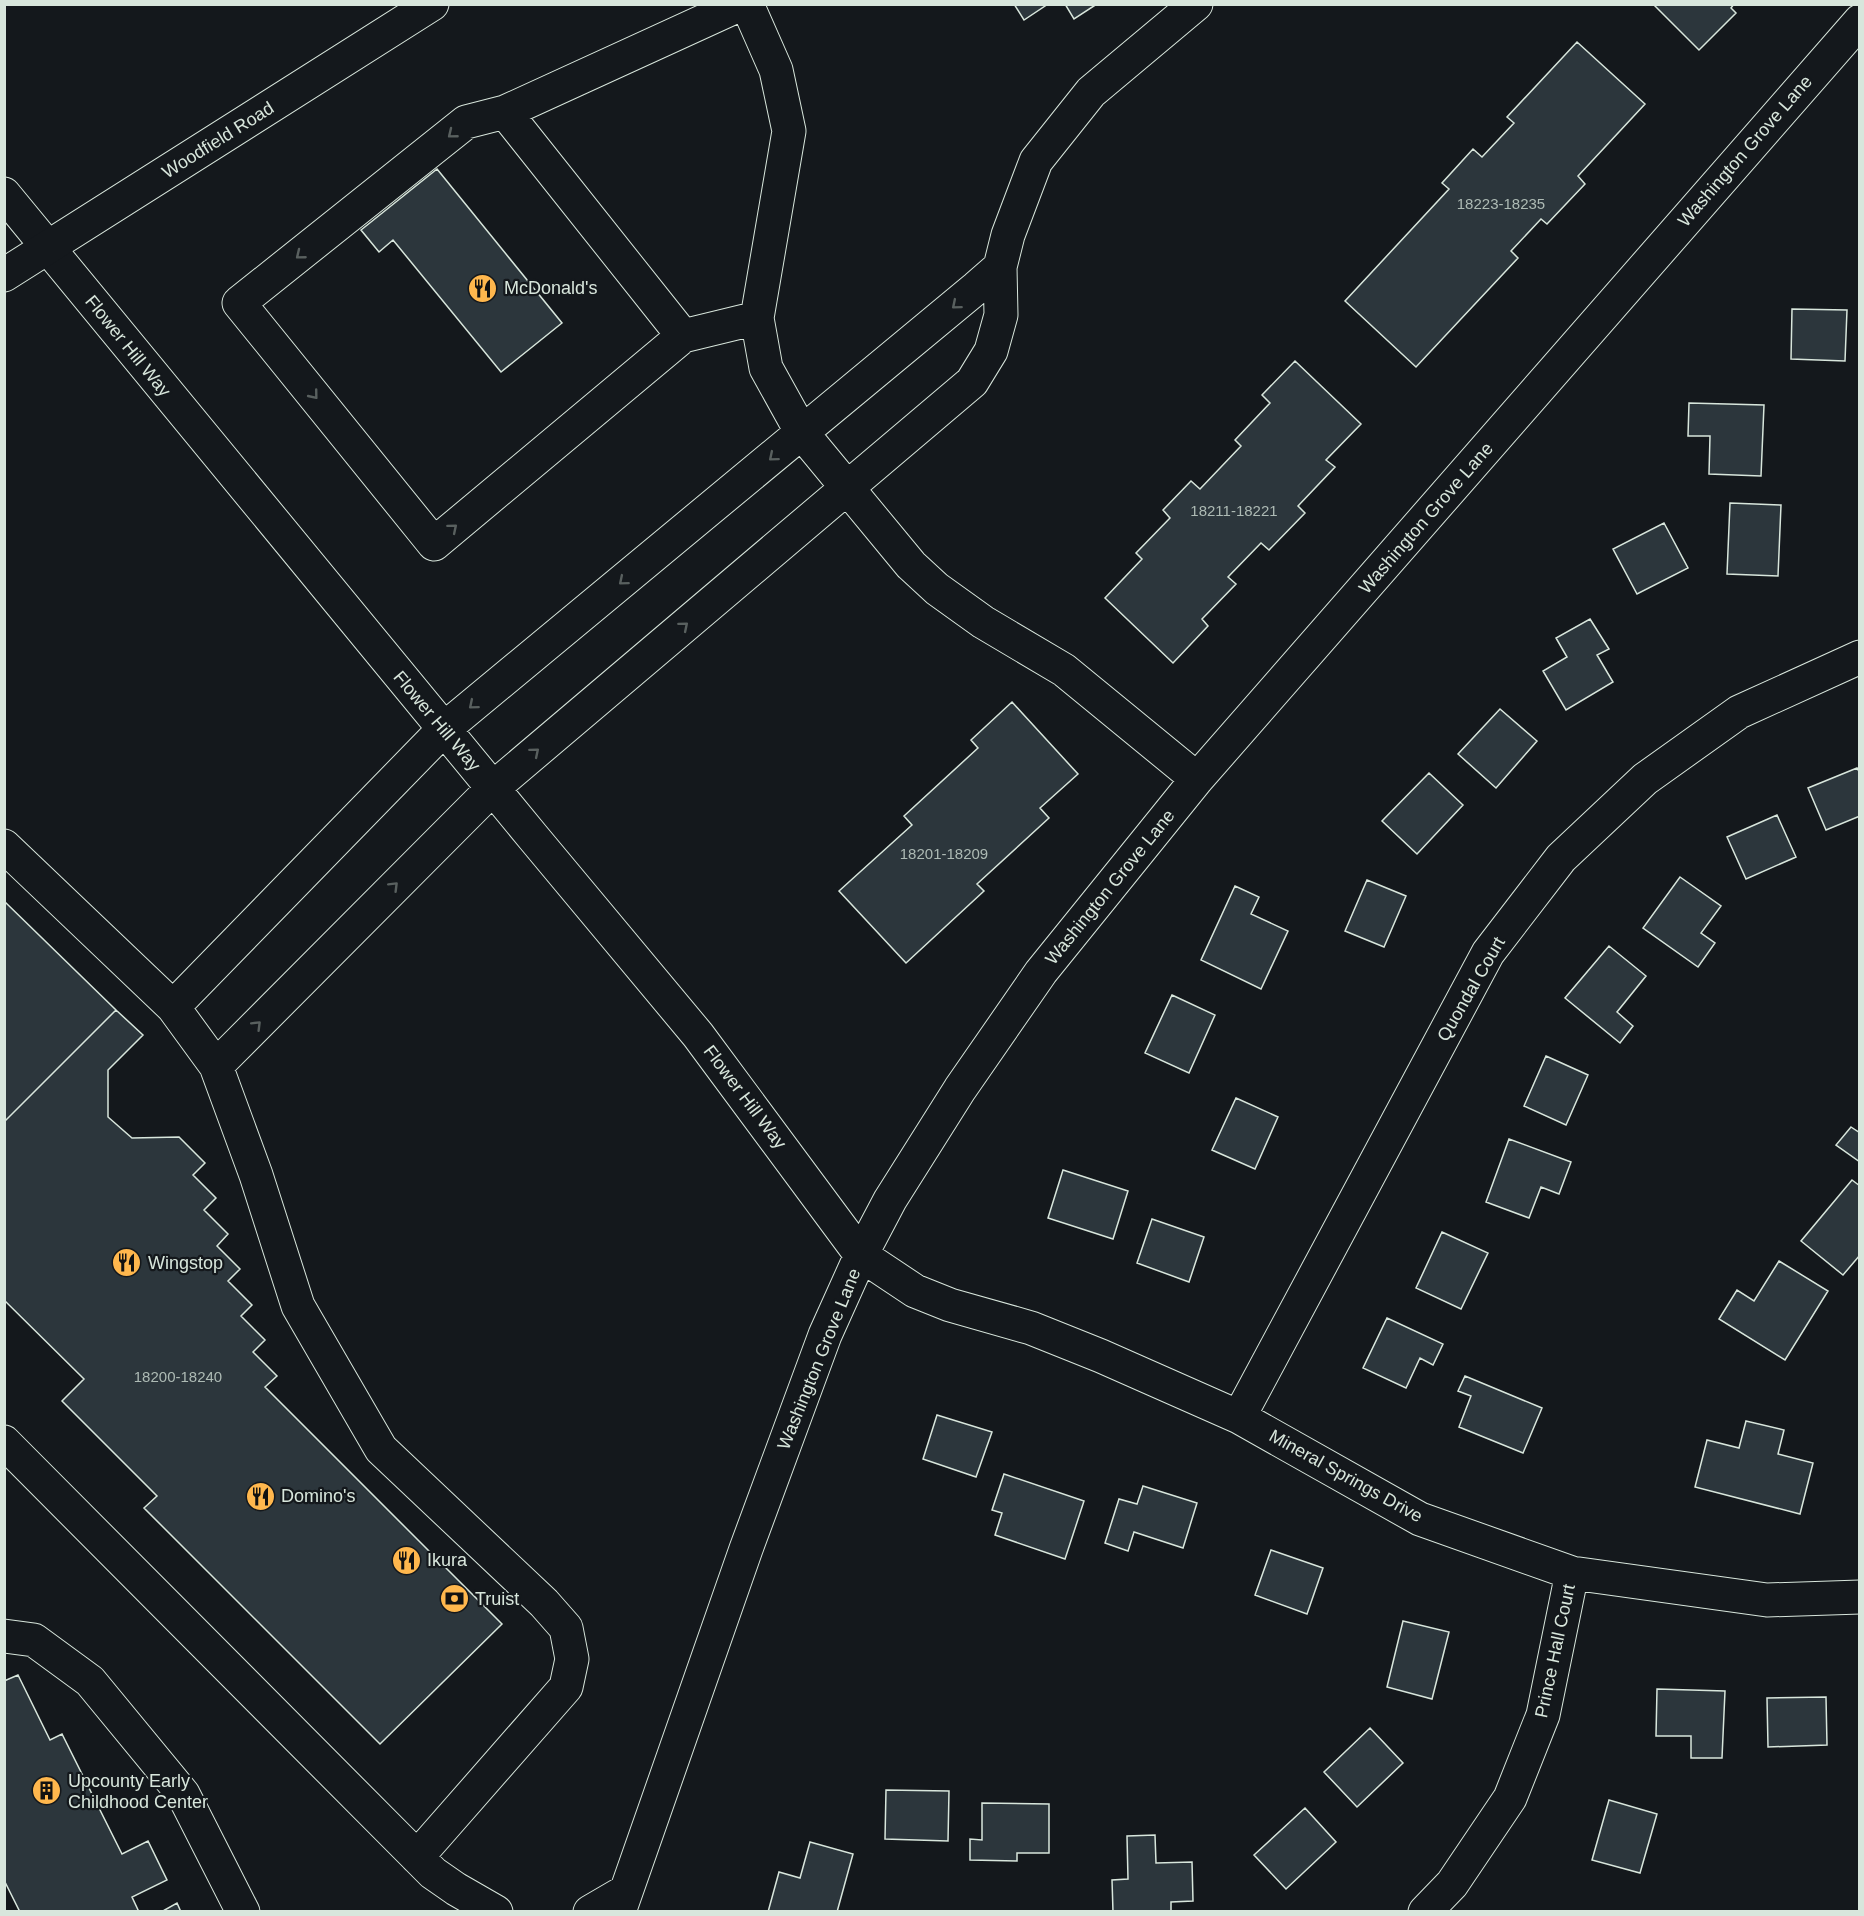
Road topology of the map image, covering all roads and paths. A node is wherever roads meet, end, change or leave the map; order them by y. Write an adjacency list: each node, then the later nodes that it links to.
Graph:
1 (432, 4): 8 (street, Woodfield Road)
2 (741, 4): 6 (street)
3 (747, 4): 11 (street)
4 (1196, 4): 9 (street)
5 (1860, 21): 17 (street, Washington Grove Lane)
6 (505, 112): 12 (street); 12 (street, one-way to 12)
7 (4, 194): 8 (street, Flower Hill Way)
8 (48, 248): 10 (street, Woodfield Road); 16 (street, Flower Hill Way)
9 (1000, 267): 13 (street, one-way to 13); 14 (street)
10 (4, 275)
11 (757, 318): 12 (street); 13 (street)
12 (683, 336)
13 (802, 433): 14 (street); 16 (street, one-way to 16)
14 (848, 487): 17 (street); 18 (street, one-way to 14)
15 (1860, 657): 23 (street, Quondal Court)
16 (444, 729): 18 (street, Flower Hill Way); 20 (street)
17 (1197, 779): 22 (street, Washington Grove Lane)
18 (493, 788): 21 (street, one-way to 18); 22 (street, Flower Hill Way)
19 (4, 846): 20 (street)
20 (173, 1007): 21 (street)
21 (216, 1066): 28 (street)
22 (861, 1255): 23 (street, Mineral Springs Drive); 30 (street, Washington Grove Lane)
23 (1239, 1417): 25 (street, Mineral Springs Drive)
24 (4, 1442): 28 (street)
25 (1572, 1573): 26 (street, Mineral Springs Drive); 34 (street, Prince Hall Court)
26 (1860, 1597)
27 (4, 1636): 31 (street)
28 (417, 1857): 29 (street)
29 (459, 1900): 32 (street)
30 (622, 1901): 33 (street)
31 (243, 1911)
32 (496, 1911)
33 (590, 1911)
34 (1425, 1911)

